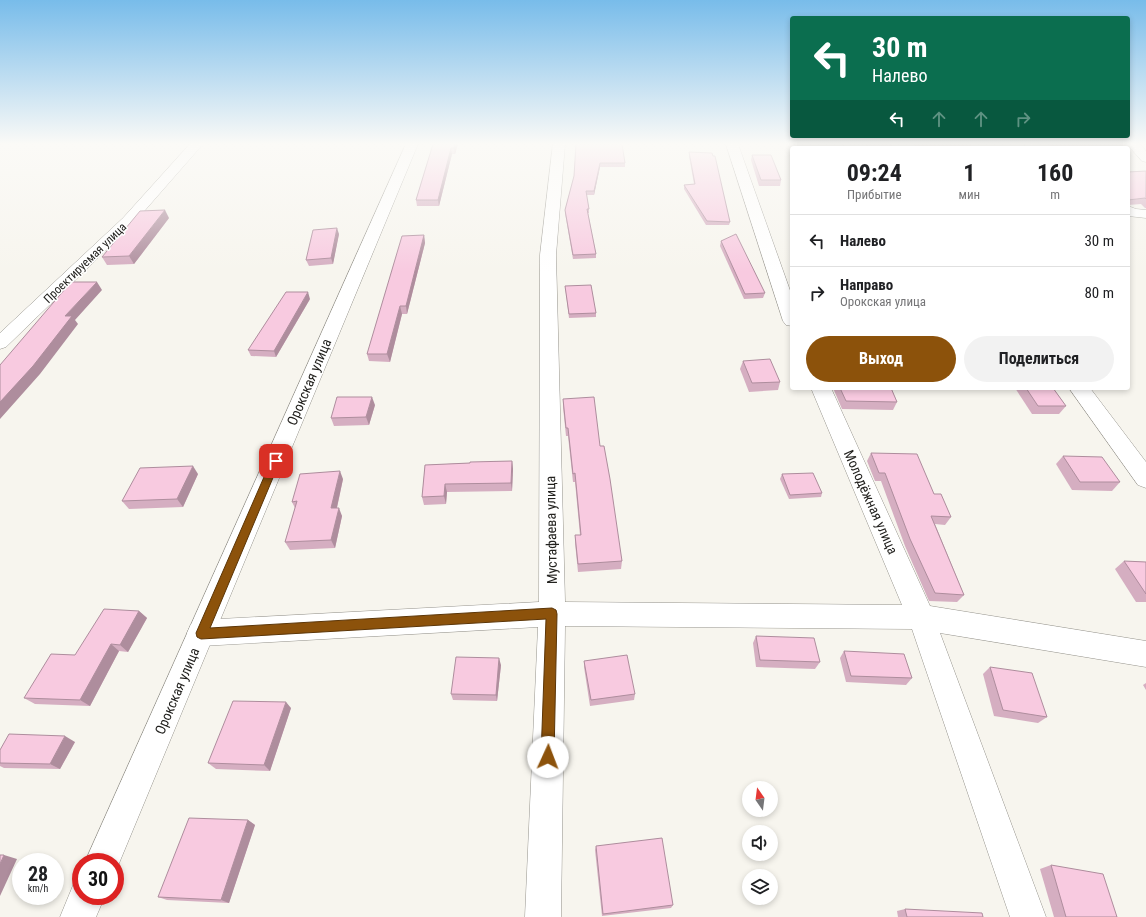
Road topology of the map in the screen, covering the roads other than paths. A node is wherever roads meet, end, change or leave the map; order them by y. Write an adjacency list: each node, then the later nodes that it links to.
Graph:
1 (159, 187): 6 (street, Проектируемая улица)
2 (394, 187): 12 (street, Орокская улица)
3 (554, 187): 10 (street, Мустафаева улица)
4 (747, 187): 5 (street)
5 (790, 315)
6 (0, 343)
7 (822, 390): 11 (street, Молодёжная улица)
8 (1079, 390): 9 (street)
9 (1146, 479)
10 (552, 614): 11 (street); 12 (street); 17 (street, Мустафаева улица)
11 (921, 617): 13 (street); 18 (street, Молодёжная улица)
12 (201, 633): 14 (street, Орокская улица)
13 (1146, 654)
14 (106, 853)
15 (83, 905): 16 (street)
16 (78, 917)
17 (543, 917)
18 (1028, 917)

